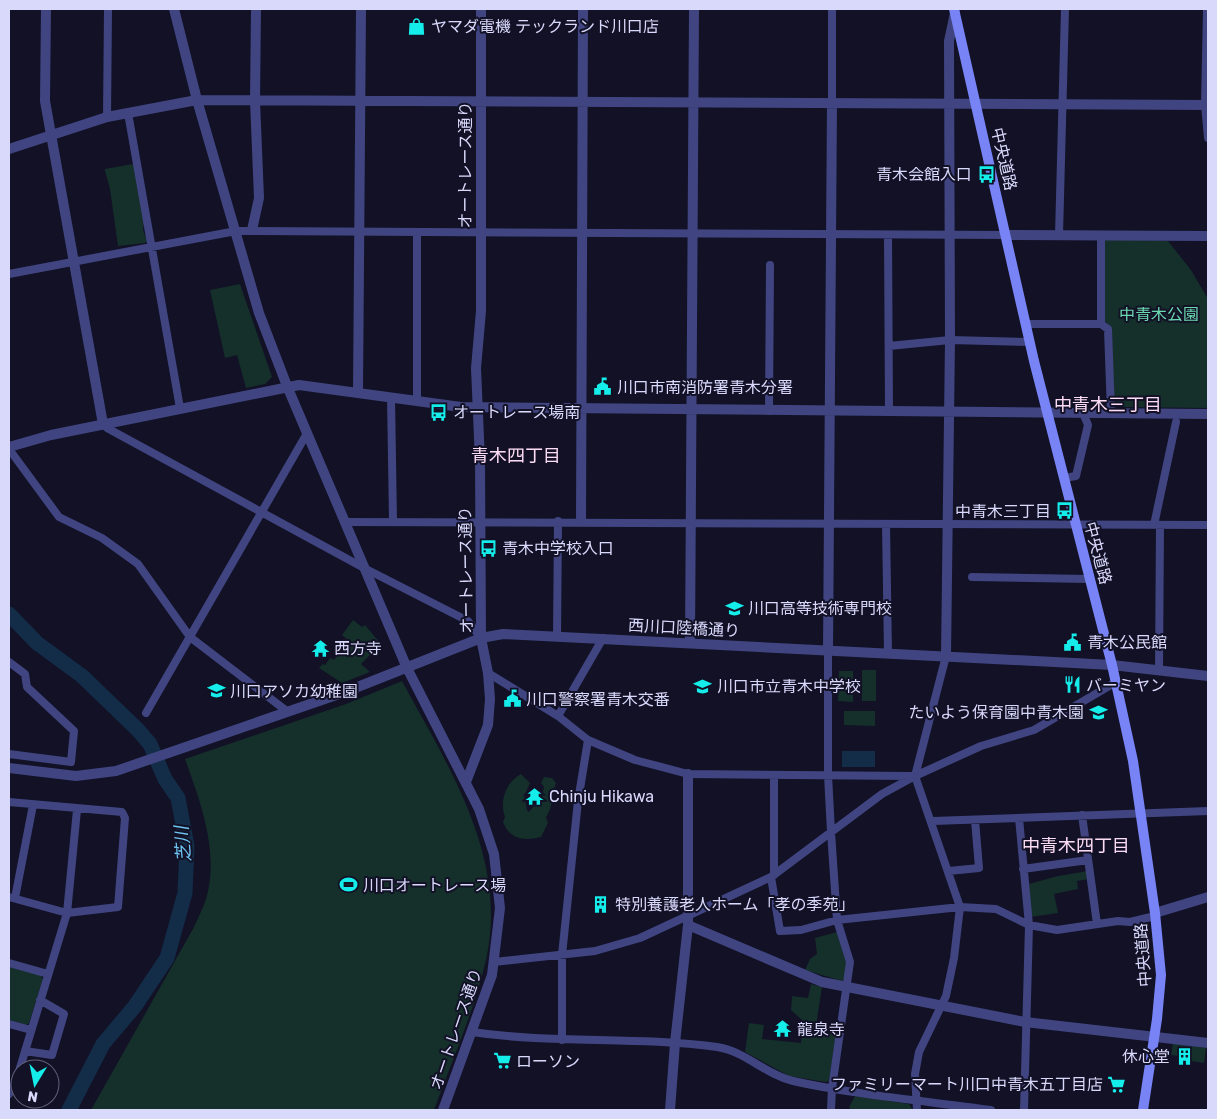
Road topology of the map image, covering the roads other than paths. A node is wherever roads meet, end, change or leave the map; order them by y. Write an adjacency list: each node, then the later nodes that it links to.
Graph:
1 (46, 9): 26 (street)
2 (108, 9): 25 (street)
3 (174, 9): 13 (street)
4 (256, 9): 14 (street)
5 (361, 9): 15 (street)
6 (481, 9): 16 (street, オートレース通り)
7 (583, 9): 17 (street)
8 (694, 9): 18 (street)
9 (832, 9): 19 (street)
10 (1065, 9): 23 (street)
11 (1206, 9): 22 (street)
12 (955, 11): 20 (street); 21 (main road, 中央道路)
13 (197, 100): 14 (street); 24 (street); 30 (street)
14 (255, 101): 15 (street); 29 (street)
15 (361, 101): 16 (street); 31 (street)
16 (481, 102): 17 (street); 33 (street, オートレース通り)
17 (582, 102): 18 (street); 34 (street)
18 (694, 103): 19 (street); 35 (street)
19 (832, 103): 20 (street); 36 (street)
20 (949, 104): 21 (street); 38 (street)
21 (976, 104): 23 (street); 39 (main road, 中央道路)
22 (1207, 104): 23 (street); 27 (street)
23 (1064, 105): 40 (street)
24 (128, 113): 25 (street); 43 (street)
25 (107, 117): 26 (street)
26 (51, 136): 28 (street); 44 (street)
27 (1208, 138)
28 (9, 149)
29 (252, 230): 30 (street); 31 (street)
30 (236, 231): 43 (street); 52 (street)
31 (359, 232): 32 (street); 53 (street)
32 (417, 232): 33 (street); 55 (street)
33 (480, 233): 34 (street); 57 (street, オートレース通り)
34 (581, 233): 35 (street); 58 (street)
35 (693, 233): 36 (street); 59 (street)
36 (830, 235): 37 (street); 61 (street)
37 (888, 235): 38 (street); 51 (street)
38 (949, 236): 39 (street); 49 (street)
39 (1006, 236): 40 (street); 47 (main road, 中央道路)
40 (1059, 236): 41 (street)
41 (1101, 236): 42 (street); 48 (street)
42 (1208, 236)
43 (152, 247): 44 (street); 56 (street)
44 (73, 260): 46 (street); 69 (street)
45 (770, 265): 60 (street)
46 (9, 274)
47 (1026, 324): 48 (street); 50 (main road, 中央道路)
48 (1101, 324): 66 (street)
49 (950, 340): 50 (street); 51 (street); 63 (street)
50 (1030, 342): 64 (main road, 中央道路)
51 (889, 346): 62 (street)
52 (287, 386): 53 (street); 56 (street); 70 (street)
53 (358, 392): 54 (street)
54 (391, 397): 55 (street); 74 (street)
55 (417, 401): 57 (street)
56 (180, 408): 69 (street)
57 (478, 408): 58 (street); 75 (street, オートレース通り)
58 (581, 408): 59 (street); 77 (street)
59 (692, 410): 60 (street); 79 (street)
60 (769, 411): 61 (street)
61 (829, 412): 62 (street); 80 (street)
62 (888, 412): 63 (street)
63 (948, 413): 64 (street); 82 (street)
64 (1047, 413): 65 (street); 72 (main road, 中央道路)
65 (1083, 413): 66 (street); 72 (street)
66 (1112, 414): 67 (street)
67 (1208, 414)
68 (1176, 422): 83 (street)
69 (103, 424): 71 (street); 73 (street)
70 (306, 435): 73 (street); 78 (street)
71 (9, 448): 90 (street)
72 (1064, 478): 85 (main road, 中央道路)
73 (263, 513): 86 (street); 90 (street)
74 (393, 521): 75 (street); 78 (street)
75 (480, 521): 76 (street); 91 (street, オートレース通り)
76 (558, 521): 77 (street); 89 (street)
77 (581, 521): 79 (street)
78 (344, 522): 86 (street)
79 (690, 522): 80 (street); 93 (street)
80 (829, 522): 81 (street); 94 (street)
81 (886, 524): 82 (street); 95 (street)
82 (947, 524): 85 (street); 96 (street)
83 (1157, 525): 84 (street); 85 (street); 100 (street)
84 (1208, 525)
85 (1075, 526): 88 (main road, 中央道路)
86 (364, 568): 91 (street); 99 (street)
87 (972, 577): 88 (street)
88 (1089, 578): 98 (main road, 中央道路)
89 (557, 636): 91 (street, 西川口陸橋通り); 92 (street, 西川口陸橋通り)
90 (190, 637): 104 (street); 105 (street)
91 (481, 638): 99 (street, 西川口陸橋通り); 101 (street, オートレース通り)
92 (603, 638): 93 (street, 西川口陸橋通り); 106 (street)
93 (690, 643): 94 (street, 西川口陸橋通り)
94 (828, 651): 95 (street, 西川口陸橋通り); 112 (street)
95 (888, 654): 96 (street, 西川口陸橋通り)
96 (946, 656): 98 (street, 西川口陸橋通り); 113 (street)
97 (9, 662): 108 (street)
98 (1112, 665): 100 (street, 西川口陸橋通り); 103 (main road, 中央道路)
99 (407, 668): 104 (street, 西川口陸橋通り); 114 (street)
100 (1159, 670): 102 (street, 西川口陸橋通り)
101 (488, 673): 106 (street); 114 (street, オートレース通り)
102 (1208, 676)
103 (1116, 682): 113 (street); 119 (main road, 中央道路)
104 (288, 712): 109 (street, 西川口陸橋通り)
105 (146, 713)
106 (558, 716): 107 (street)
107 (588, 740): 110 (street); 138 (street)
108 (9, 754)
109 (9, 768)
110 (688, 774): 111 (street); 135 (street)
111 (774, 775): 112 (street); 128 (street)
112 (828, 776): 113 (street); 124 (street)
113 (916, 776): 123 (street); 124 (street)
114 (466, 782): 139 (street, オートレース通り)
115 (9, 802): 116 (street)
116 (33, 805): 117 (street); 130 (street)
117 (77, 810): 132 (street); 132 (street)
118 (1208, 811): 119 (street)
119 (1141, 812): 120 (street); 133 (main road, 中央道路)
120 (1082, 815): 121 (street); 125 (street)
121 (1019, 818): 122 (street); 126 (street)
122 (975, 820): 123 (street); 127 (street)
123 (932, 822): 127 (street)
124 (830, 832): 128 (street); 134 (street)
125 (1088, 860): 126 (street); 136 (street)
126 (1023, 869): 137 (street)
127 (949, 871): 131 (street)
128 (773, 876): 134 (street); 135 (street)
129 (1208, 897): 133 (street)
130 (12, 898): 132 (street)
131 (960, 907): 134 (street); 137 (street); 144 (street)
132 (67, 913): 141 (street)
133 (1155, 914): 136 (street); 149 (main road, 中央道路)
134 (837, 920): 142 (street)
135 (688, 921): 138 (street); 142 (street); 151 (street)
136 (1097, 924): 137 (street)
137 (1029, 925): 145 (street)
138 (562, 955): 139 (street); 150 (street)
139 (494, 962): 148 (street, オートレース通り)
140 (9, 963): 141 (street)
141 (48, 974): 143 (street)
142 (848, 987): 144 (street); 155 (street)
143 (40, 1000): 147 (street); 153 (street)
144 (942, 1007): 145 (street); 156 (street)
145 (1025, 1022): 149 (street); 162 (street)
146 (9, 1024): 147 (street)
147 (31, 1030): 153 (street)
148 (472, 1032): 150 (street); 157 (street, オートレース通り)
149 (1155, 1036): 152 (street); 163 (main road, 中央道路)
150 (562, 1040): 151 (street)
151 (675, 1043): 155 (street); 158 (street)
152 (1208, 1043)
153 (25, 1051): 154 (street)
154 (22, 1059)
155 (832, 1088): 156 (street); 159 (street)
156 (916, 1100): 160 (street); 161 (street)
157 (443, 1110)
158 (670, 1110)
159 (831, 1110)
160 (917, 1110)
161 (991, 1110)
162 (1024, 1110)
163 (1143, 1110)

